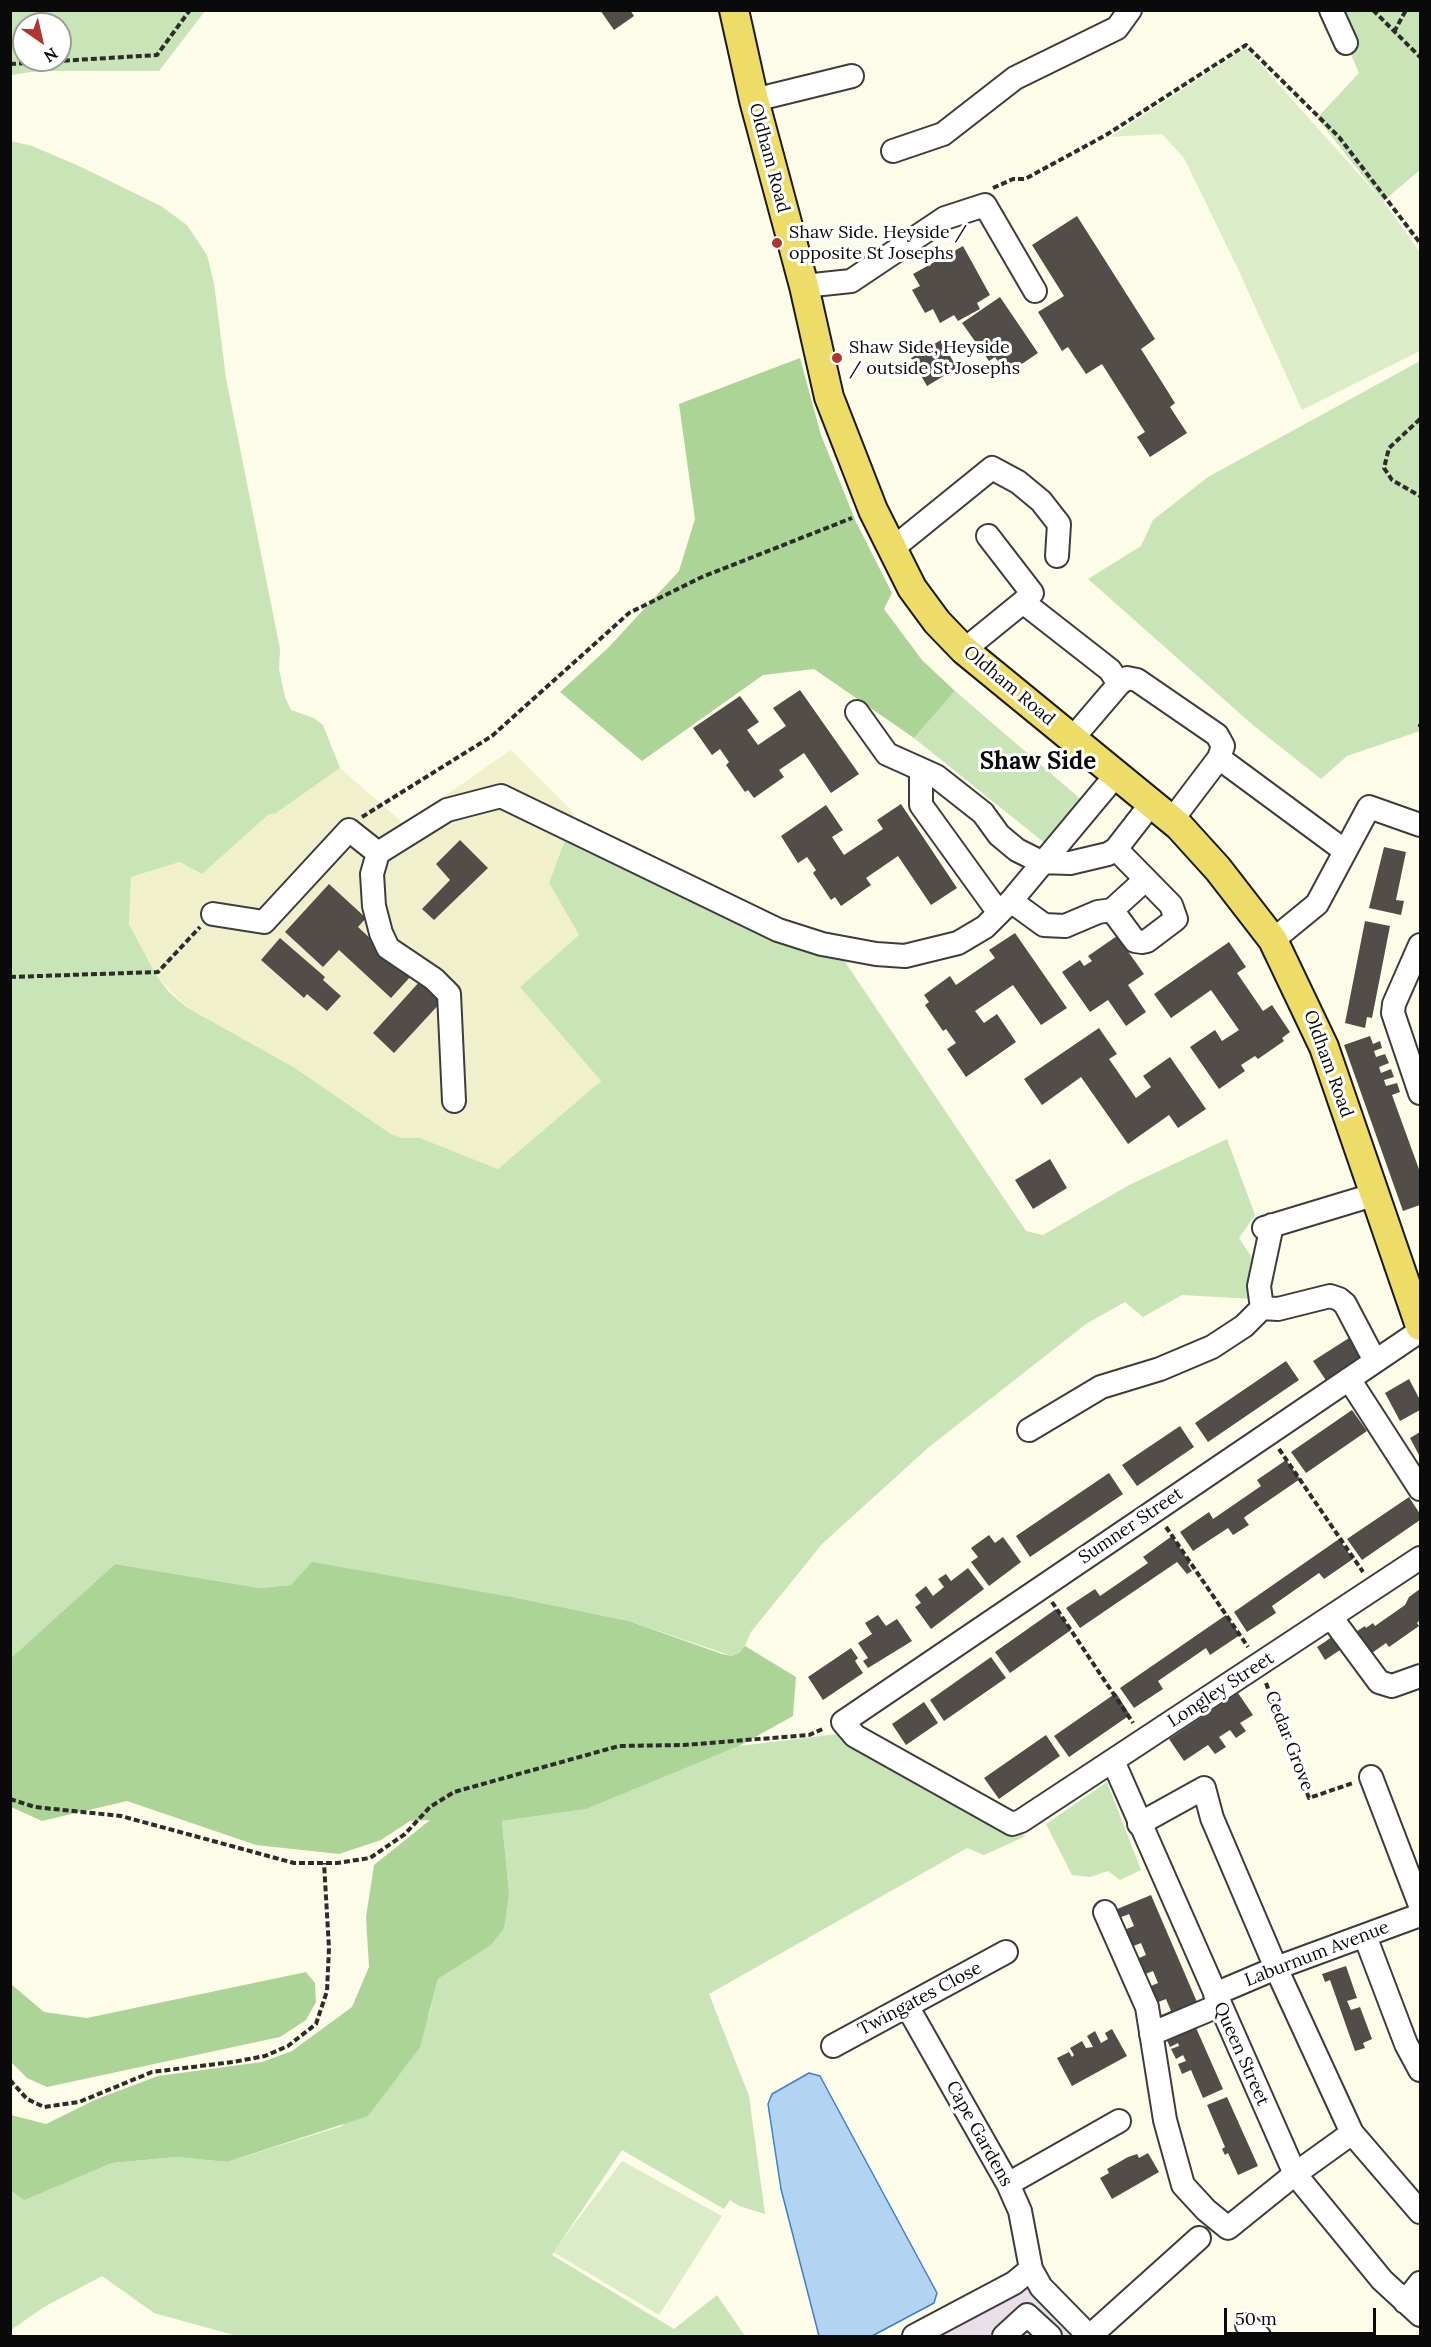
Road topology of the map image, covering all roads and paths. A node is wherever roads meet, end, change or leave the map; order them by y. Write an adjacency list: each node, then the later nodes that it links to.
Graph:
1 (190, 10): 10 (path)
2 (734, 10): 12 (main road, Oldham Road)
3 (1130, 10): 13 (street)
4 (1331, 10): 8 (street)
5 (1373, 10): 7 (path)
6 (1406, 10): 7 (path)
7 (1394, 32): 9 (path)
8 (1346, 43)
9 (1420, 57)
10 (10, 64)
11 (852, 76): 12 (street)
12 (754, 100): 16 (main road, Oldham Road)
13 (893, 151)
14 (983, 192): 15 (path)
15 (1420, 243)
16 (804, 286): 17 (street); 20 (main road, Oldham Road)
17 (1035, 291)
18 (1420, 419): 19 (path)
19 (1420, 496)
20 (873, 510): 22 (main road, Oldham Road); 34 (path)
21 (988, 536): 24 (street)
22 (892, 549): 23 (street); 25 (main road, Oldham Road)
23 (1057, 556)
24 (1023, 602): 25 (street); 26 (street)
25 (964, 650): 28 (main road, Oldham Road)
26 (1119, 684): 28 (street); 29 (street)
27 (856, 712): 30 (street)
28 (1072, 739): 31 (main road, Oldham Road)
29 (1219, 758): 32 (street); 36 (street)
30 (921, 770): 38 (street); 40 (street)
31 (1116, 775): 32 (main road, Oldham Road); 38 (street)
32 (1161, 812): 35 (street); 43 (main road, Oldham Road)
33 (1420, 825): 36 (street)
34 (349, 830): 37 (street); 42 (street)
35 (1116, 849): 38 (street); 39 (street)
36 (1345, 851): 43 (street)
37 (378, 853): 40 (street); 47 (street)
38 (1041, 862): 40 (street)
39 (1145, 880): 41 (street); 41 (street)
40 (1005, 907): 41 (street)
41 (1112, 910)
42 (213, 914): 45 (path)
43 (1273, 940): 48 (main road, Oldham Road)
44 (1420, 945): 46 (street)
45 (10, 977)
46 (1420, 1090)
47 (454, 1101)
48 (1373, 1196): 49 (street); 50 (main road, Oldham Road)
49 (1262, 1308): 52 (street); 54 (street)
50 (1420, 1326)
51 (1420, 1331): 52 (street, Sumner Street)
52 (1375, 1361): 53 (street, Sumner Street)
53 (1349, 1379): 55 (street, Sumner Street); 56 (street)
54 (1029, 1430)
55 (1268, 1434): 57 (street, Sumner Street); 60 (path)
56 (1420, 1489)
57 (1155, 1510): 59 (street, Sumner Street); 62 (path)
58 (1420, 1558): 60 (street, Longley Street)
59 (1042, 1587): 64 (street, Sumner Street); 65 (path)
60 (1374, 1589): 61 (street, Longley Street)
61 (1331, 1617): 62 (street, Longley Street); 63 (street)
62 (1259, 1664): 65 (street, Longley Street); 67 (path, Cedar Grove)
63 (1420, 1676)
64 (843, 1722): 66 (street, Longley Street); 70 (path)
65 (1144, 1740): 66 (street, Longley Street)
66 (1113, 1761): 69 (street, Queen Street)
67 (1371, 1777): 71 (street)
68 (10, 1799): 70 (path)
69 (1139, 1824): 76 (street); 77 (street, Queen Street)
70 (324, 1863): 82 (path)
71 (1420, 1905)
72 (1105, 1912): 79 (street)
73 (1420, 1915): 74 (street, Laburnum Avenue)
74 (1365, 1936): 76 (street, Laburnum Avenue); 81 (street)
75 (1006, 1952): 78 (street, Twingates Close)
76 (1276, 1968): 77 (street, Laburnum Avenue); 84 (street)
77 (1217, 2000): 79 (street, Laburnum Avenue); 85 (street, Queen Street)
78 (907, 2006): 80 (street, Twingates Close); 86 (street, Cape Gardens)
79 (1151, 2034): 85 (street)
80 (833, 2046)
81 (1420, 2070)
82 (10, 2080)
83 (1119, 2121): 86 (street)
84 (1352, 2133): 85 (street); 87 (street)
85 (1294, 2174): 91 (street, Queen Street)
86 (1008, 2184): 89 (street, Cape Gardens)
87 (1420, 2212)
88 (1199, 2238): 95 (street)
89 (1031, 2269): 92 (street); 95 (street)
90 (1420, 2283): 91 (street)
91 (1413, 2308)
92 (921, 2333)
93 (1004, 2337): 94 (street)
94 (1050, 2337)
95 (1090, 2337)

